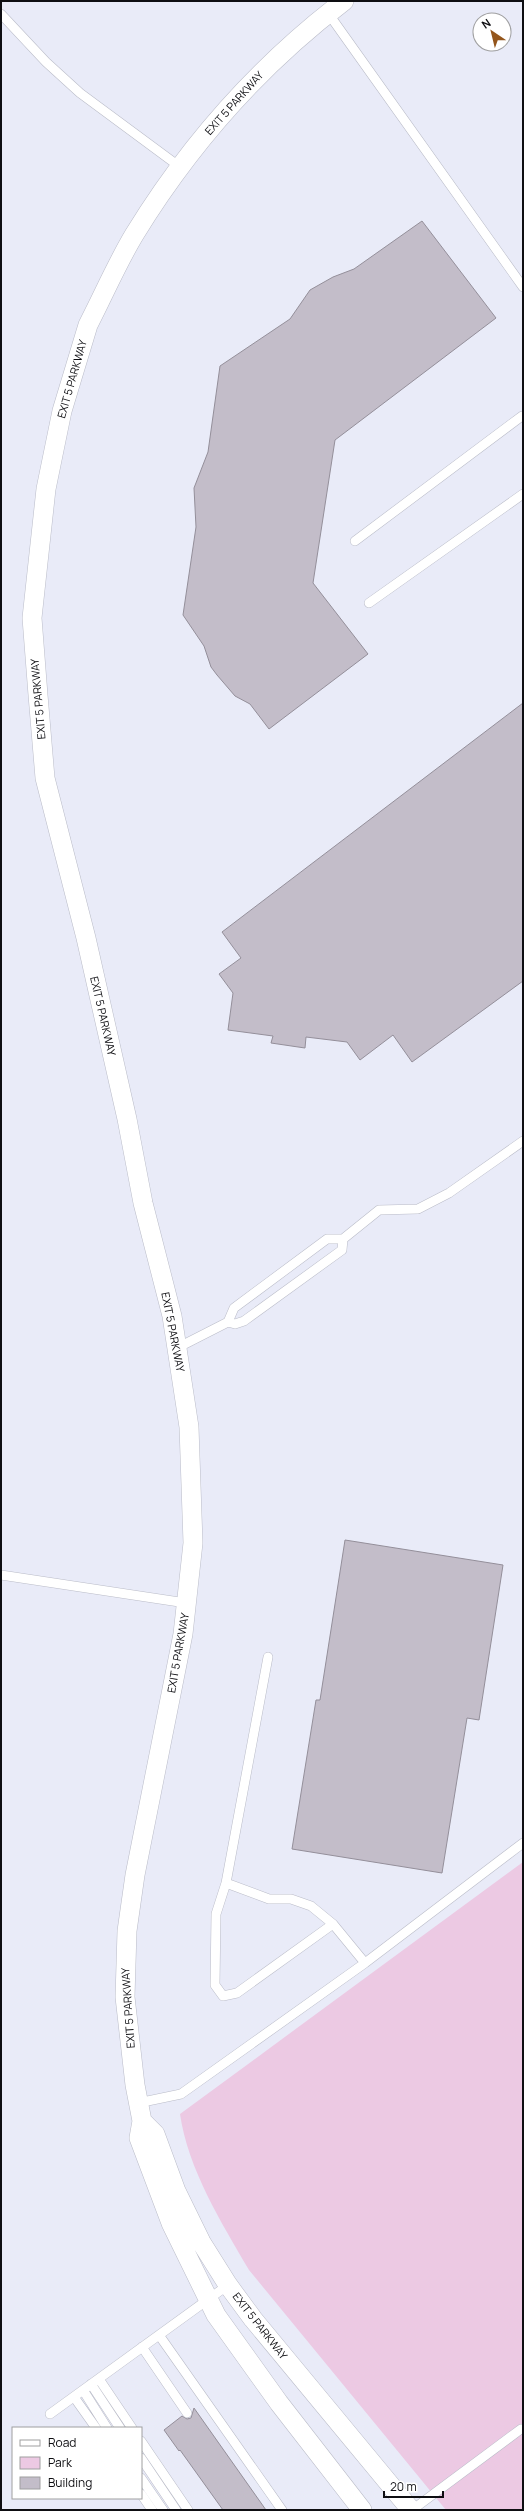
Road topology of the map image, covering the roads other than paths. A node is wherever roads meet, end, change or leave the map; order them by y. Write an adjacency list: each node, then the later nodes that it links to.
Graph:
1 (344, 1): 2 (street, EXIT 5 PARKWAY)
2 (328, 13): 4 (street, EXIT 5 PARKWAY); 5 (lane)
3 (1, 14): 4 (lane)
4 (180, 167): 13 (street, EXIT 5 PARKWAY)
5 (523, 287)
6 (522, 416): 8 (lane)
7 (523, 494): 9 (lane)
8 (355, 541)
9 (369, 603)
10 (523, 1141): 11 (lane)
11 (343, 1239): 12 (lane); 12 (lane)
12 (228, 1322): 13 (lane)
13 (177, 1348): 15 (street, EXIT 5 PARKWAY)
14 (1, 1575): 15 (lane)
15 (186, 1603): 21 (street, EXIT 5 PARKWAY)
16 (268, 1657): 18 (lane)
17 (523, 1843): 20 (lane)
18 (226, 1883): 19 (lane); 19 (lane)
19 (333, 1924): 20 (lane)
20 (365, 1963): 21 (lane)
21 (140, 2112): 22 (street, EXIT 5 PARKWAY); 23 (street, EXIT 5 PARKWAY)
22 (228, 2285): 23 (lane); 47 (street, EXIT 5 PARKWAY)
23 (208, 2300): 24 (lane); 46 (street, EXIT 5 PARKWAY)
24 (159, 2335): 25 (lane); 45 (lane)
25 (142, 2347): 26 (lane); 30 (lane)
26 (99, 2379): 27 (lane); 35 (lane)
27 (91, 2384): 28 (lane); 34 (lane)
28 (83, 2390): 29 (lane); 33 (lane)
29 (74, 2397): 31 (lane); 32 (lane)
30 (187, 2413)
31 (50, 2414)
32 (95, 2427)
33 (106, 2427)
34 (119, 2427)
35 (131, 2427)
36 (521, 2429): 47 (lane)
37 (142, 2442): 44 (lane)
38 (142, 2459): 43 (lane)
39 (142, 2479): 42 (lane)
40 (142, 2495): 41 (lane)
41 (152, 2510)
42 (163, 2510)
43 (176, 2510)
44 (188, 2510)
45 (282, 2510)
46 (362, 2510)
47 (412, 2510)

